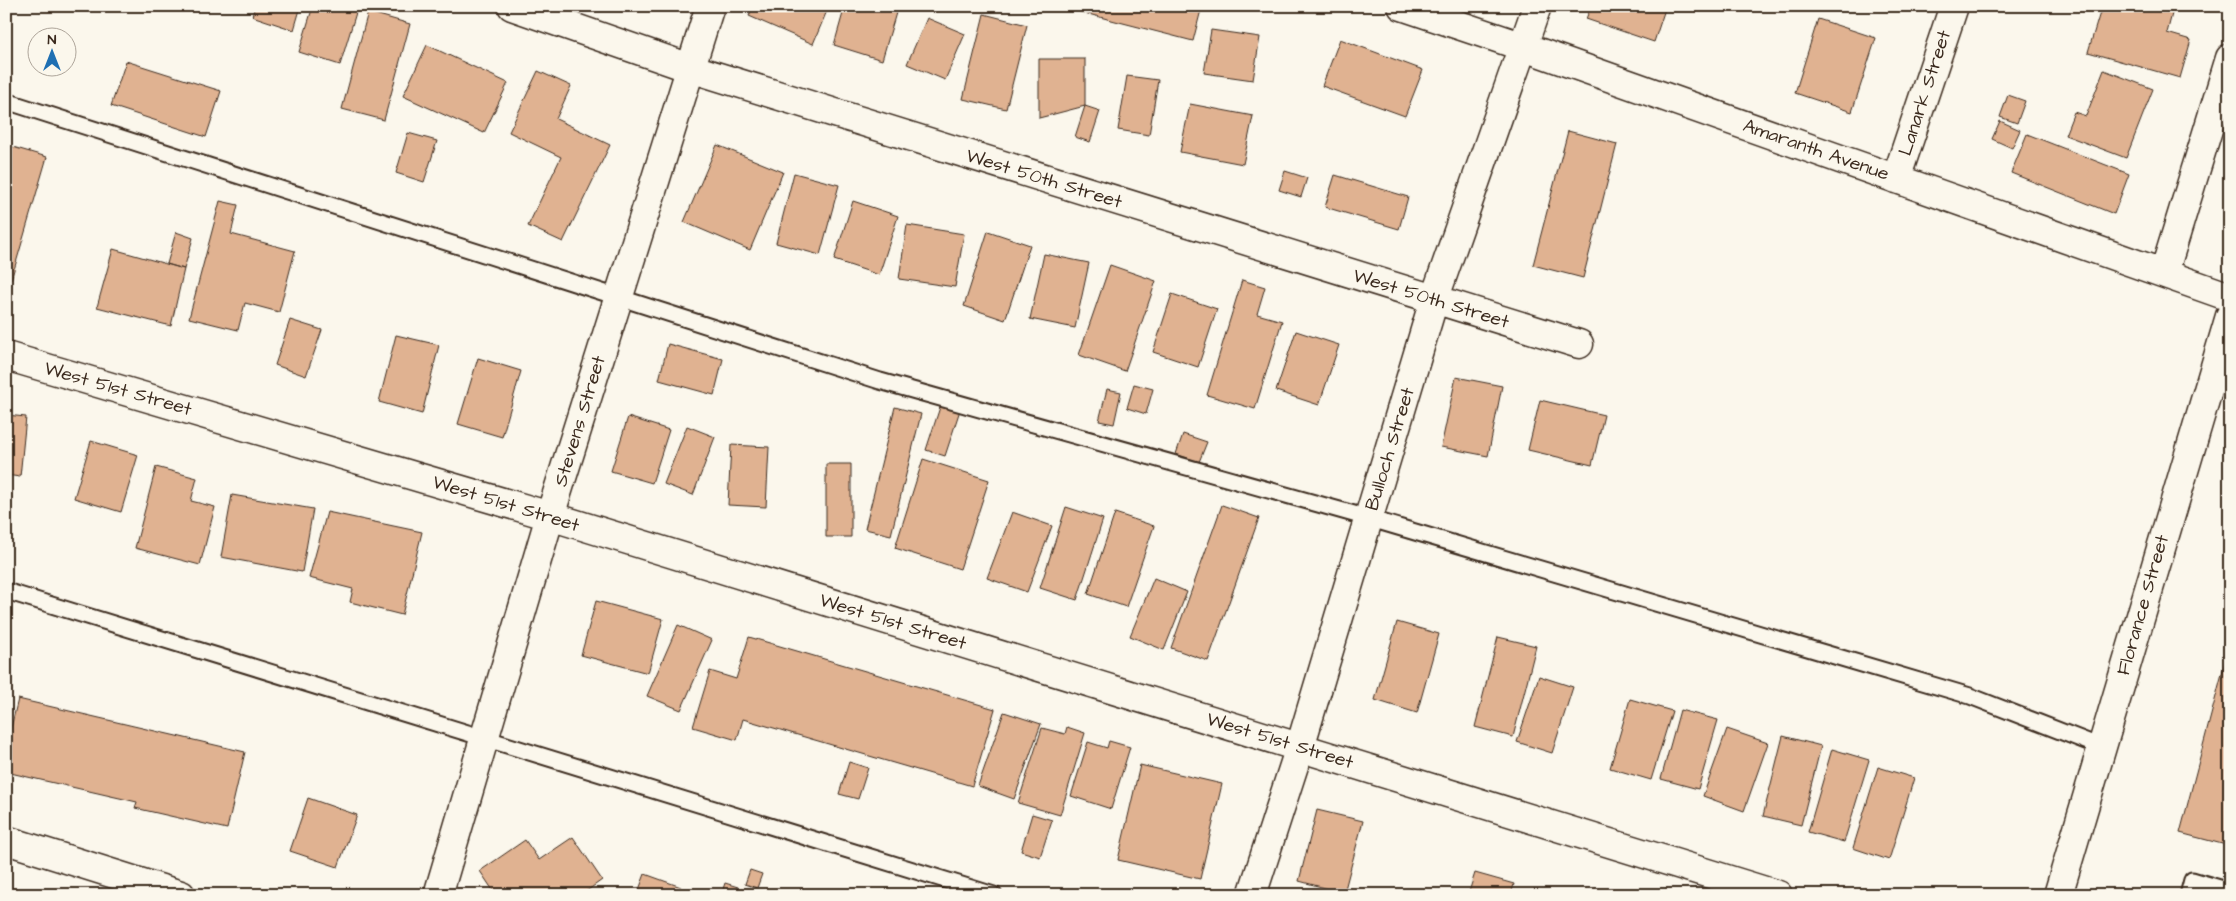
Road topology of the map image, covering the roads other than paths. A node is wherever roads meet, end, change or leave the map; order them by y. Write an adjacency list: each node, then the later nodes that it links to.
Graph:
1 (512, 6): 8 (street, West 50th Street)
2 (710, 6): 8 (street, Stevens Street)
3 (1402, 6): 6 (street, Amaranth Avenue)
4 (1537, 6): 6 (street, Bulloch Street)
5 (1954, 6): 10 (street, Lanark Street)
6 (1524, 47): 10 (street, Amaranth Avenue); 14 (street, Bulloch Street)
7 (2230, 58): 11 (street)
8 (690, 68): 12 (street, Stevens Street); 14 (street, West 50th Street)
9 (6, 101): 12 (lane)
10 (1896, 179): 11 (street, Amaranth Avenue)
11 (2164, 273): 13 (street, Amaranth Avenue)
12 (619, 296): 18 (street, Stevens Street); 19 (lane)
13 (2230, 297)
14 (1434, 300): 16 (street, West 50th Street); 19 (street, Bulloch Street)
15 (2230, 316): 23 (street, Florance Street)
16 (1579, 344)
17 (6, 356): 18 (street, West 51st Street)
18 (550, 516): 21 (street, Stevens Street); 22 (street, West 51st Street)
19 (1369, 519): 22 (street, Bulloch Street); 23 (lane)
20 (6, 591): 21 (lane)
21 (484, 738): 27 (street, Stevens Street); 28 (lane)
22 (1300, 747): 29 (street, Bulloch Street); 30 (street, West 51st Street)
23 (2101, 747): 31 (street, Florance Street)
24 (6, 840): 26 (street)
25 (2230, 891): 32 (lane)
26 (182, 895)
27 (438, 895)
28 (994, 895)
29 (1252, 895)
30 (1778, 895)
31 (2058, 895)
32 (2188, 895)

